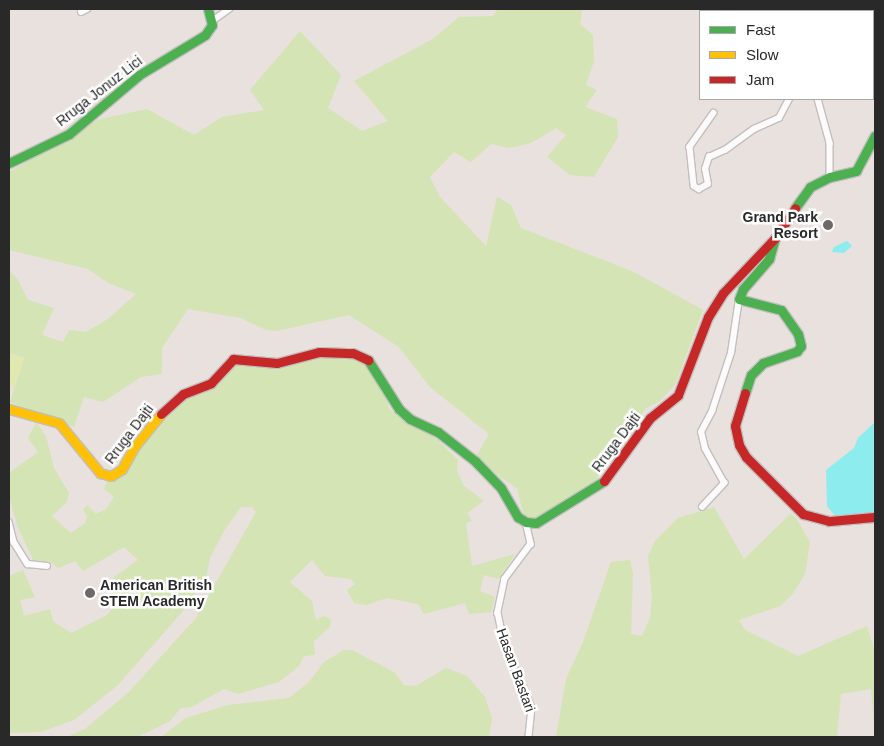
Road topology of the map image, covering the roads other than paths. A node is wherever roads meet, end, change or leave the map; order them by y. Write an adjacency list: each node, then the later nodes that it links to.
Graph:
1 (208, 9): 3 (main road)
2 (229, 9): 3 (street)
3 (212, 20): 8 (main road, Rruga Jonuz Lici)
4 (788, 100): 6 (street)
5 (818, 100): 9 (street)
6 (714, 113)
7 (875, 136): 9 (main road, Rruga Dajti)
8 (9, 162)
9 (830, 177): 10 (main road, Rruga Dajti)
10 (775, 238): 11 (main road); 16 (main road, Rruga Dajti)
11 (739, 299): 13 (street); 14 (main road)
12 (9, 409): 16 (main road, Rruga Dajti)
13 (702, 507)
14 (875, 517)
15 (9, 522): 17 (street)
16 (526, 522): 18 (street, Hasan Bastari)
17 (46, 566)
18 (529, 737)

